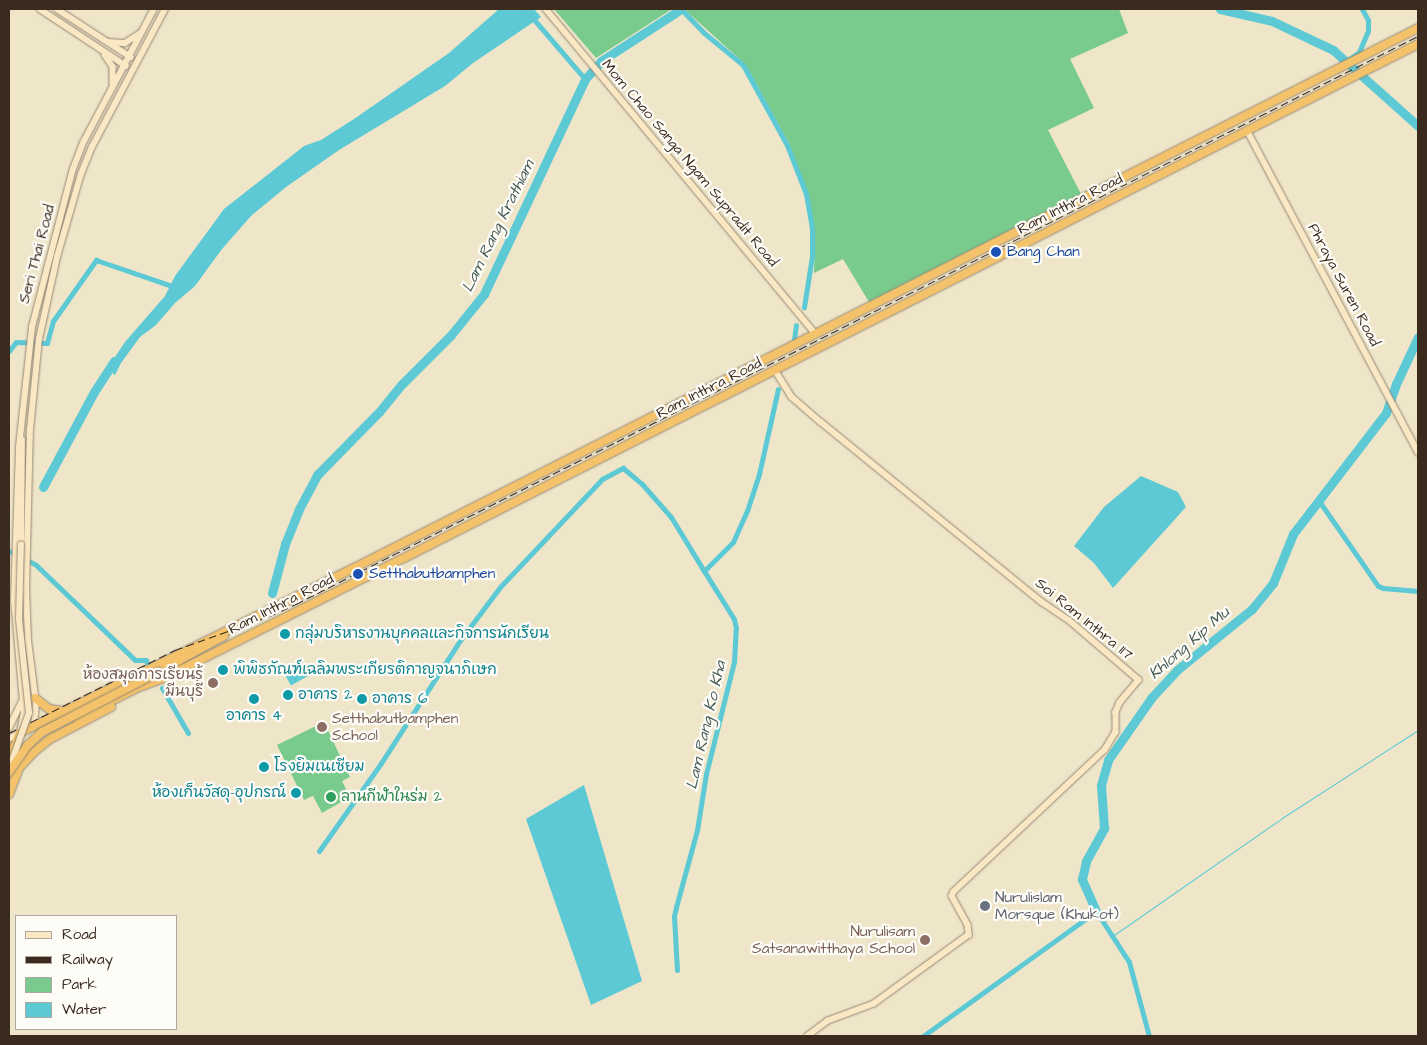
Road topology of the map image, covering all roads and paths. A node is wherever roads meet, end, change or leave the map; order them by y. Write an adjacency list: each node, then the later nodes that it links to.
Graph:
1 (40, 9): 10 (street)
2 (57, 9): 8 (street)
3 (154, 9): 7 (street, Seri Thai Road)
4 (165, 9): 12 (street, Seri Thai Road)
5 (546, 9): 19 (street, Mom Chao Sanga Ngam Supradit Road)
6 (1418, 28): 17 (highway, Ram Inthra Road)
7 (143, 30): 8 (street); 11 (street, Seri Thai Road)
8 (107, 42): 11 (street)
9 (1418, 44): 16 (highway, Ram Inthra Road)
10 (102, 51): 13 (street); 15 (street)
11 (129, 56): 12 (street); 13 (street, Seri Thai Road)
12 (138, 60): 14 (street, Seri Thai Road)
13 (124, 65): 14 (street); 15 (street, Seri Thai Road)
14 (132, 70): 24 (street, Seri Thai Road)
15 (112, 88): 22 (street, Seri Thai Road)
16 (1247, 130): 18 (highway, Ram Inthra Road); 21 (street, Phraya Suren Road)
17 (925, 277): 18 (highway); 19 (highway, Ram Inthra Road)
18 (932, 290): 20 (highway, Ram Inthra Road)
19 (816, 333): 23 (highway, Ram Inthra Road)
20 (775, 370): 26 (highway, Ram Inthra Road); 42 (street, Soi Ram Inthra 117)
21 (1418, 452)
22 (18, 543): 25 (street); 39 (street, bridge)
23 (242, 623): 27 (highway, Ram Inthra Road); 39 (highway, bridge)
24 (28, 631): 25 (street); 29 (street, Seri Thai Road)
25 (16, 632): 28 (street)
26 (166, 677): 30 (highway, Ram Inthra Road); 38 (highway)
27 (99, 693): 30 (highway); 31 (highway, Ram Inthra Road)
28 (24, 696): 33 (street); 34 (street)
29 (35, 698): 31 (highway); 32 (street, Seri Thai Road)
30 (105, 704): 36 (highway, Ram Inthra Road)
31 (64, 711): 32 (highway, Ram Inthra Road)
32 (34, 726): 34 (highway, Ram Inthra Road); 36 (highway)
33 (9, 728)
34 (20, 733): 35 (street); 37 (highway)
35 (9, 739)
36 (28, 744): 37 (highway, Ram Inthra Road); 38 (highway)
37 (10, 756)
38 (18, 770): 40 (highway)
39 (9, 772): 40 (highway)
40 (14, 780): 41 (highway)
41 (9, 794)
42 (808, 1036)

